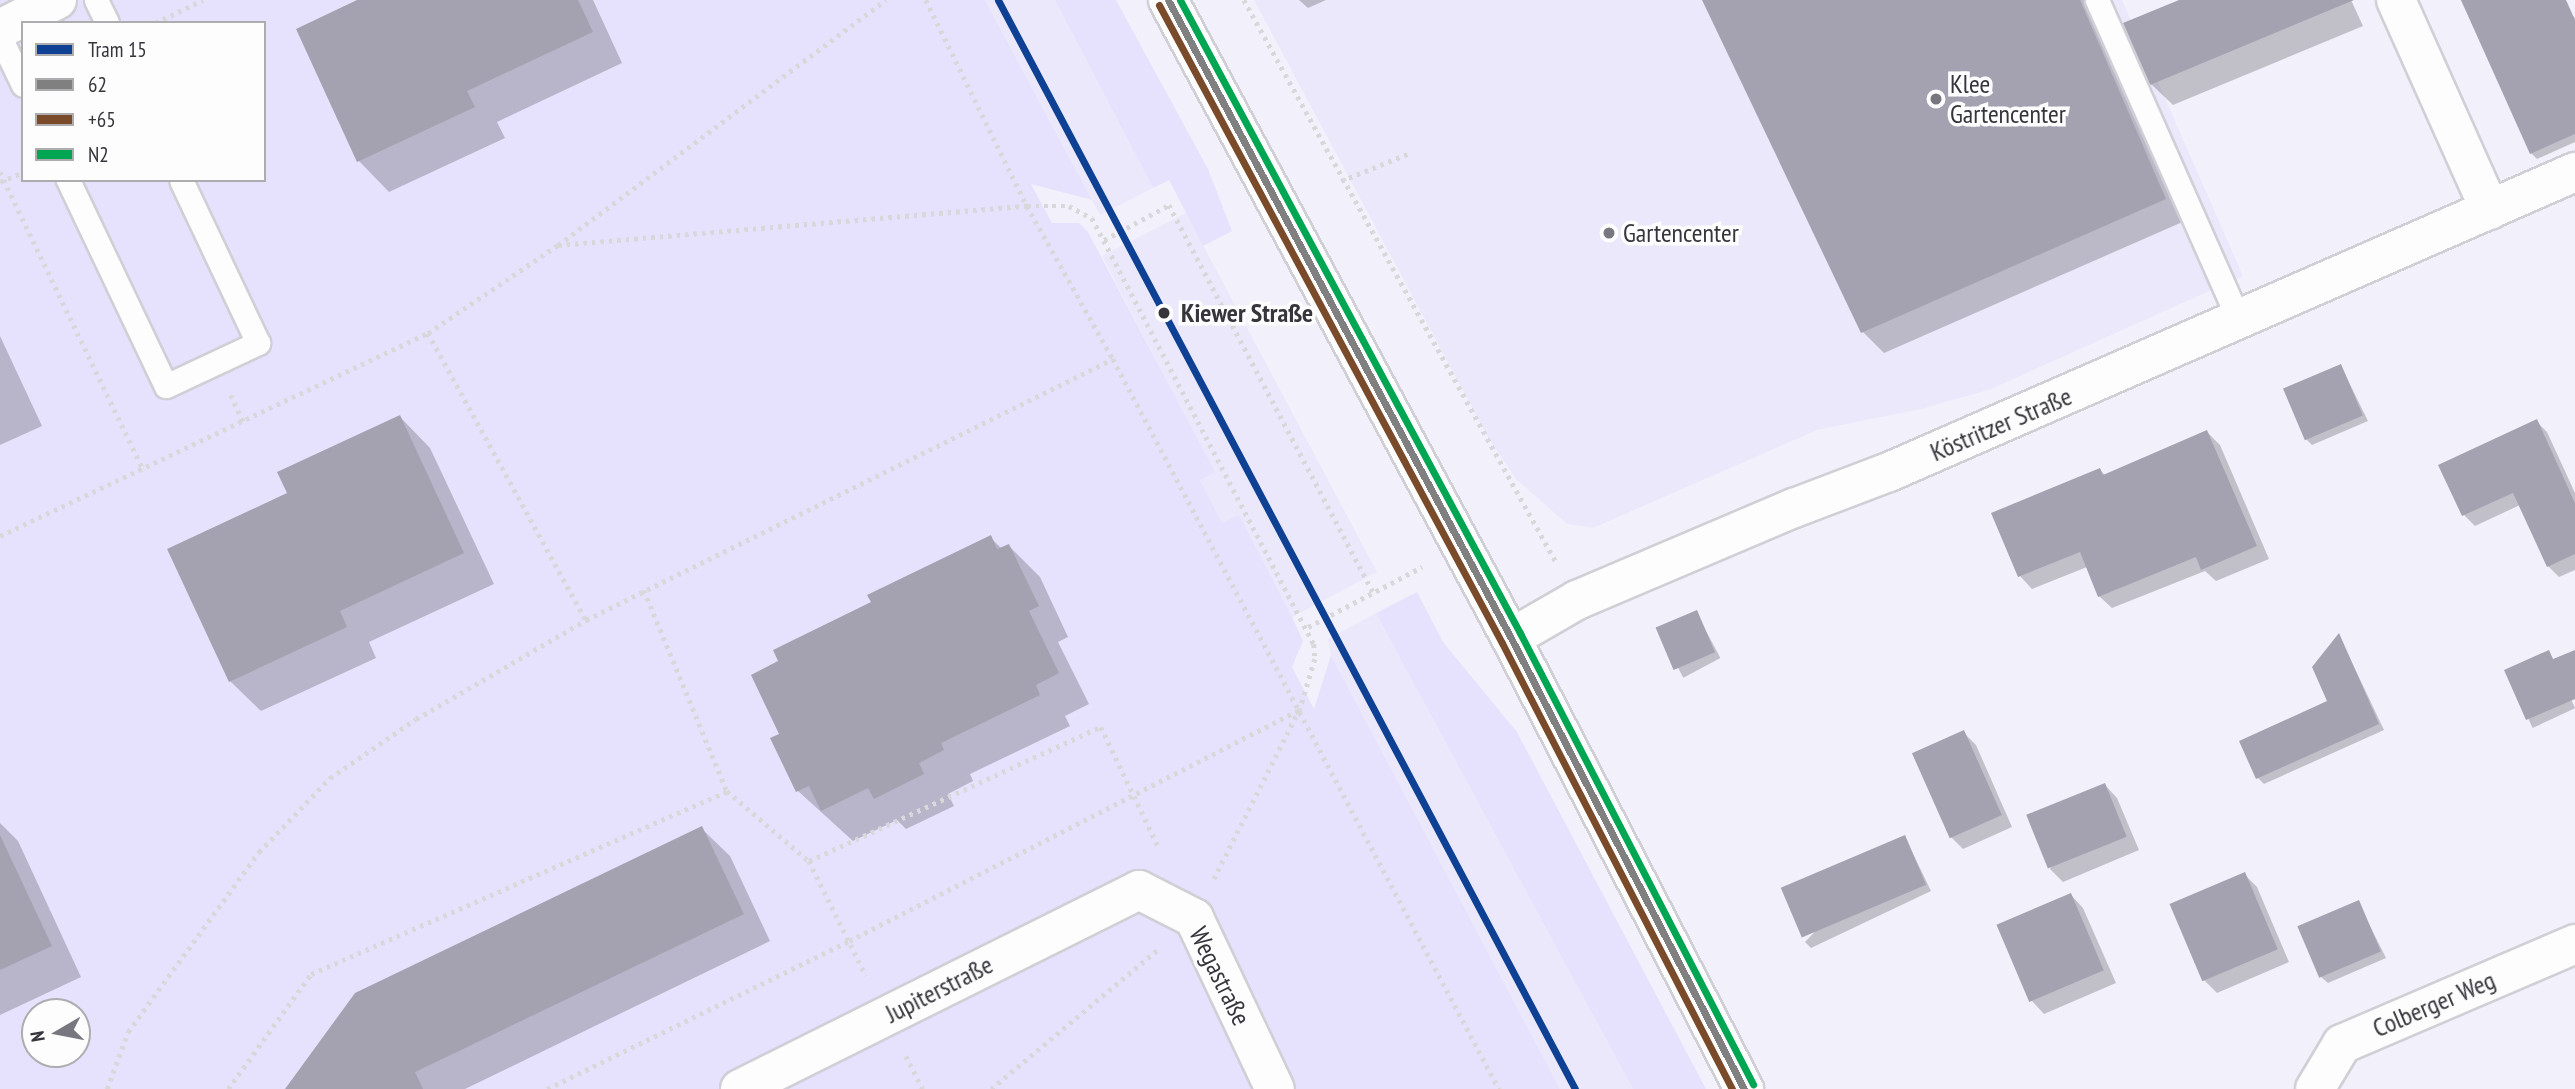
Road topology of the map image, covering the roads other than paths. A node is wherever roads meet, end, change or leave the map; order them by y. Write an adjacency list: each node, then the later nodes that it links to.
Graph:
1 (57, 0): 7 (street)
2 (96, 0): 6 (lane)
3 (1168, 0): 15 (street)
4 (2097, 0): 14 (lane)
5 (2396, 0): 13 (street)
6 (106, 21)
7 (0, 29)
8 (0, 37): 9 (lane)
9 (21, 81)
10 (2575, 172): 13 (street, Köstritzer Straße)
11 (69, 182): 12 (lane)
12 (182, 182)
13 (2490, 210): 14 (street, Köstritzer Straße)
14 (2239, 321): 15 (street, Köstritzer Straße)
15 (1511, 638): 20 (street)
16 (1139, 890): 18 (street, Jupiterstraße); 19 (street, Wegastraße)
17 (2575, 944): 21 (street, Colberger Weg)
18 (740, 1089)
19 (1275, 1089)
20 (1744, 1089)
21 (2315, 1089)

